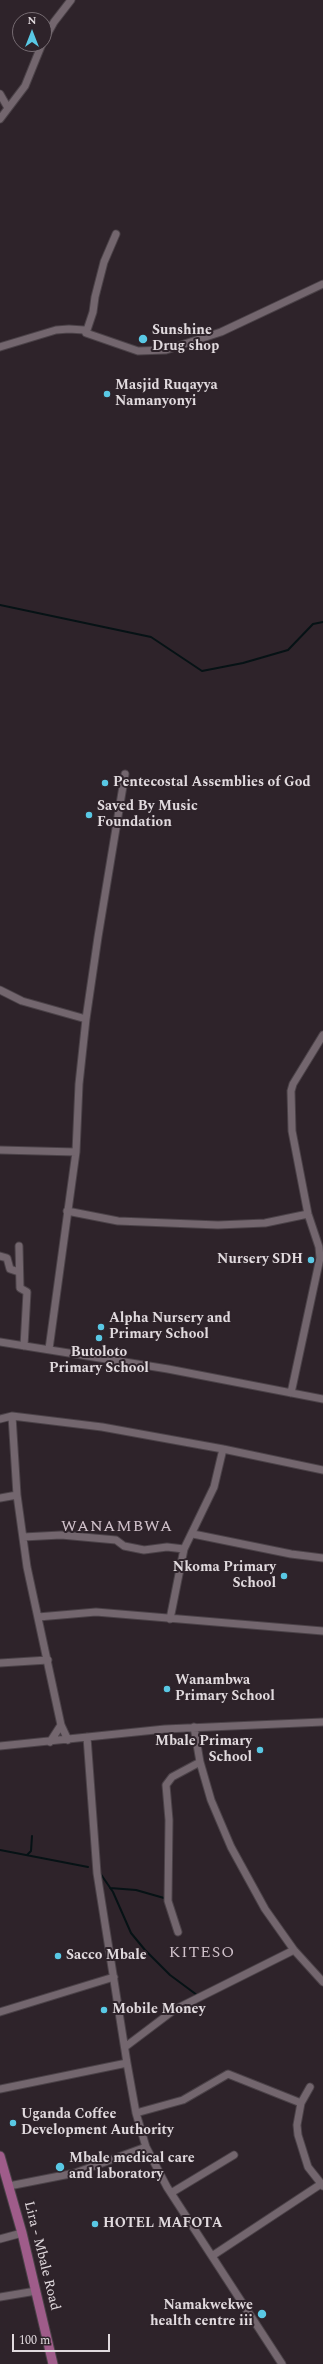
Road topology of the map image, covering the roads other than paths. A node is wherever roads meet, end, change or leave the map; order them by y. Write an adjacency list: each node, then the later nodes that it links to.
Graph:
1 (71, 0): 2 (street)
2 (52, 26)
3 (39, 52): 5 (street)
4 (0, 94): 5 (street)
5 (8, 108): 6 (street)
6 (0, 119)
7 (116, 234): 9 (street)
8 (323, 284): 9 (street)
9 (86, 333): 10 (street)
10 (0, 348)
11 (125, 774): 13 (street)
12 (0, 990): 13 (street)
13 (86, 1019): 16 (street)
14 (323, 1035): 18 (street)
15 (0, 1150): 16 (street)
16 (76, 1152): 17 (street)
17 (67, 1211): 18 (street); 25 (street)
18 (308, 1214): 21 (street)
19 (19, 1246): 22 (street)
20 (0, 1256): 22 (street)
21 (322, 1258): 26 (street)
22 (19, 1272): 24 (street)
23 (0, 1342): 24 (street)
24 (24, 1346): 25 (street)
25 (49, 1349): 26 (street)
26 (291, 1393): 27 (street)
27 (323, 1399)
28 (12, 1416): 29 (street); 30 (street); 32 (street)
29 (0, 1419)
30 (223, 1449): 31 (street); 34 (street)
31 (323, 1470)
32 (17, 1495): 33 (street); 35 (street)
33 (0, 1498)
34 (193, 1534): 36 (street); 37 (street)
35 (23, 1537): 36 (street); 38 (street)
36 (184, 1549): 39 (street)
37 (323, 1558)
38 (38, 1617): 39 (street); 41 (street)
39 (170, 1619): 40 (street)
40 (323, 1631)
41 (48, 1660): 42 (street); 44 (street)
42 (0, 1664)
43 (323, 1722): 45 (street)
44 (61, 1725): 47 (street); 48 (street)
45 (194, 1727): 46 (street); 50 (street)
46 (87, 1737): 47 (street); 53 (street)
47 (68, 1740): 48 (street)
48 (50, 1742): 49 (street)
49 (0, 1746)
50 (200, 1762): 51 (street); 52 (street)
51 (178, 1932)
52 (294, 1950): 54 (street); 56 (street)
53 (114, 1978): 55 (street); 56 (street)
54 (323, 1982)
55 (0, 2012)
56 (125, 2047): 57 (street)
57 (127, 2063): 59 (street); 61 (street)
58 (310, 2087): 60 (street)
59 (0, 2089)
60 (301, 2102): 61 (street); 65 (street)
61 (136, 2113): 62 (street)
62 (146, 2147): 66 (street); 67 (street)
63 (234, 2155): 67 (street)
64 (0, 2156): 66 (main road, Lira - Mbale Road)
65 (322, 2185): 70 (street)
66 (9, 2186): 68 (main road, Lira - Mbale Road)
67 (171, 2193): 70 (street)
68 (22, 2233): 69 (street); 71 (main road, Lira - Mbale Road)
69 (0, 2239)
70 (212, 2256): 74 (street)
71 (36, 2292): 72 (street); 73 (main road, Lira - Mbale Road)
72 (0, 2297)
73 (53, 2364)
74 (282, 2364)

